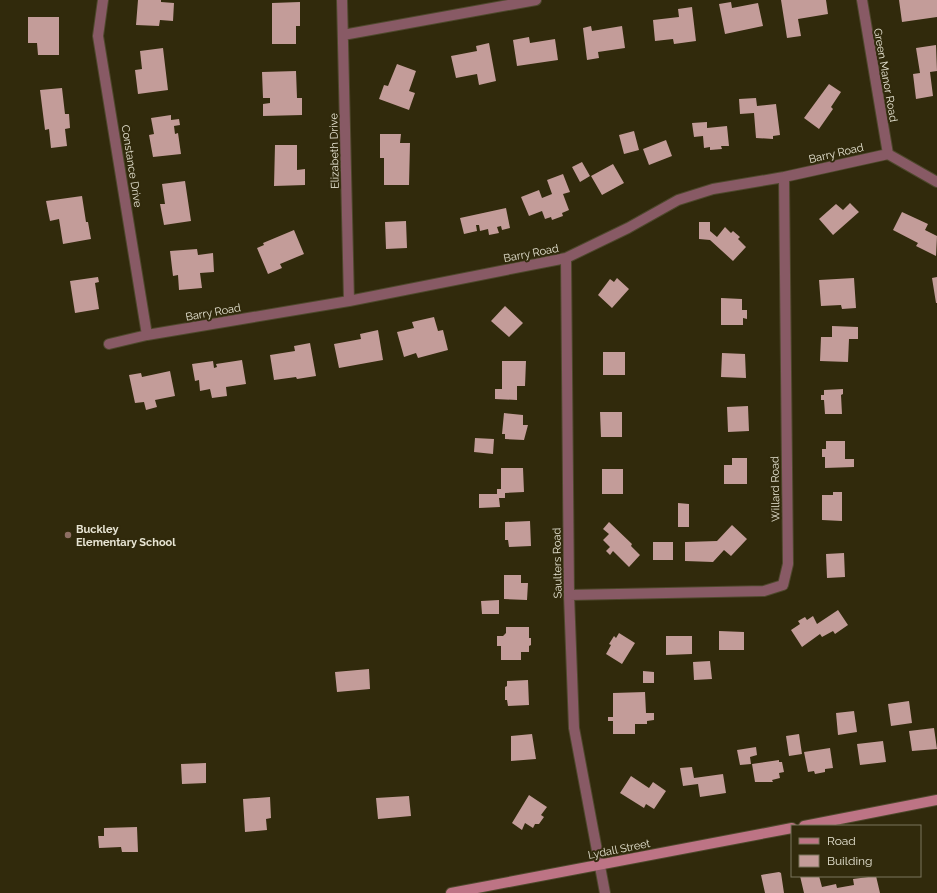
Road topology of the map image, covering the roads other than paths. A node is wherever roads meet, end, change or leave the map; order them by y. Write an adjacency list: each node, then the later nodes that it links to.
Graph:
1 (103, 0): 11 (street, Constance Drive)
2 (342, 0): 5 (street, Elizabeth Drive)
3 (536, 0): 5 (street)
4 (862, 0): 6 (street, Green Manor Road)
5 (343, 35): 10 (street, Elizabeth Drive)
6 (888, 154): 7 (street, Barry Road); 8 (street)
7 (784, 177): 9 (street, Barry Road); 13 (street, Willard Road)
8 (937, 182)
9 (566, 258): 10 (street, Barry Road); 13 (street, Saulters Road)
10 (349, 301): 11 (street, Barry Road)
11 (148, 335): 12 (street, Barry Road)
12 (110, 344)
13 (569, 595): 17 (street, Saulters Road)
14 (937, 800): 15 (street)
15 (809, 825)
16 (791, 828): 17 (street, Lydall Street)
17 (600, 865): 18 (street, Lydall Street); 19 (street, Saulters Road)
18 (451, 893)
19 (605, 893)

